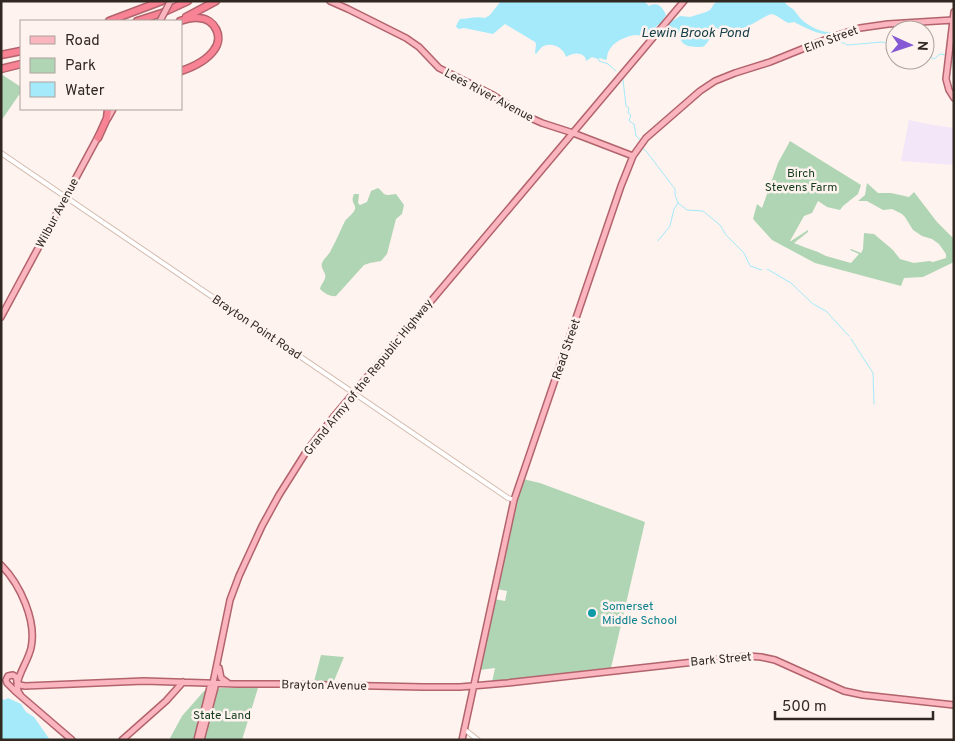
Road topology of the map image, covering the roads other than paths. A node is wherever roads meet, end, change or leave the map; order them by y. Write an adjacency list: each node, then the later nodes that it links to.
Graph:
1 (162, 1): 8 (highway)
2 (171, 1): 10 (main road, bridge)
3 (216, 1): 11 (highway)
4 (330, 1): 23 (main road, Lees River Avenue)
5 (684, 1): 23 (main road)
6 (186, 2): 9 (highway)
7 (954, 12): 13 (main road)
8 (113, 20)
9 (140, 20)
10 (161, 20)
11 (180, 20)
12 (182, 20): 19 (highway)
13 (953, 20): 15 (main road, Elm Street); 20 (main road)
14 (20, 50): 16 (highway)
15 (798, 51): 26 (main road, Read Street)
16 (1, 56)
17 (20, 66): 18 (highway)
18 (1, 69)
19 (182, 71)
20 (954, 98)
21 (108, 110): 24 (highway)
22 (112, 110): 24 (main road, Wilbur Avenue)
23 (573, 133): 26 (main road, Lees River Avenue); 29 (main road, Grand Army of the Republic Highway)
24 (98, 138): 27 (main road, Wilbur Avenue)
25 (1, 153): 27 (street, Brayton Point Road)
26 (633, 156): 30 (main road, Read Street)
27 (66, 197): 28 (main road, Wilbur Avenue); 29 (street, Brayton Point Road)
28 (1, 317)
29 (354, 392): 30 (street, Brayton Point Road); 33 (main road, Grand Army of the Republic Highway)
30 (514, 500): 42 (main road, Read Street)
31 (1, 566): 32 (main road)
32 (27, 659): 35 (main road); 36 (main road)
33 (218, 661): 39 (main road, Grand Army of the Republic Highway); 41 (main road)
34 (631, 668): 42 (main road, Brayton Avenue); 45 (main road, Bark Street)
35 (5, 677): 36 (main road); 40 (main road)
36 (17, 682): 37 (main road, Brayton Avenue); 40 (main road); 43 (main road)
37 (183, 682): 38 (main road, Brayton Avenue); 48 (main road)
38 (197, 683): 39 (main road, Brayton Avenue); 44 (main road)
39 (213, 683): 41 (main road, Brayton Avenue); 44 (main road); 49 (main road)
40 (7, 684): 43 (main road)
41 (230, 684): 42 (main road, Brayton Avenue)
42 (473, 686): 46 (main road, Read Street)
43 (21, 696): 47 (main road)
44 (207, 701): 49 (main road)
45 (954, 705)
46 (464, 729): 50 (main road, Read Street); 51 (street)
47 (72, 740)
48 (122, 740)
49 (199, 740)
50 (462, 740)
51 (478, 740)

